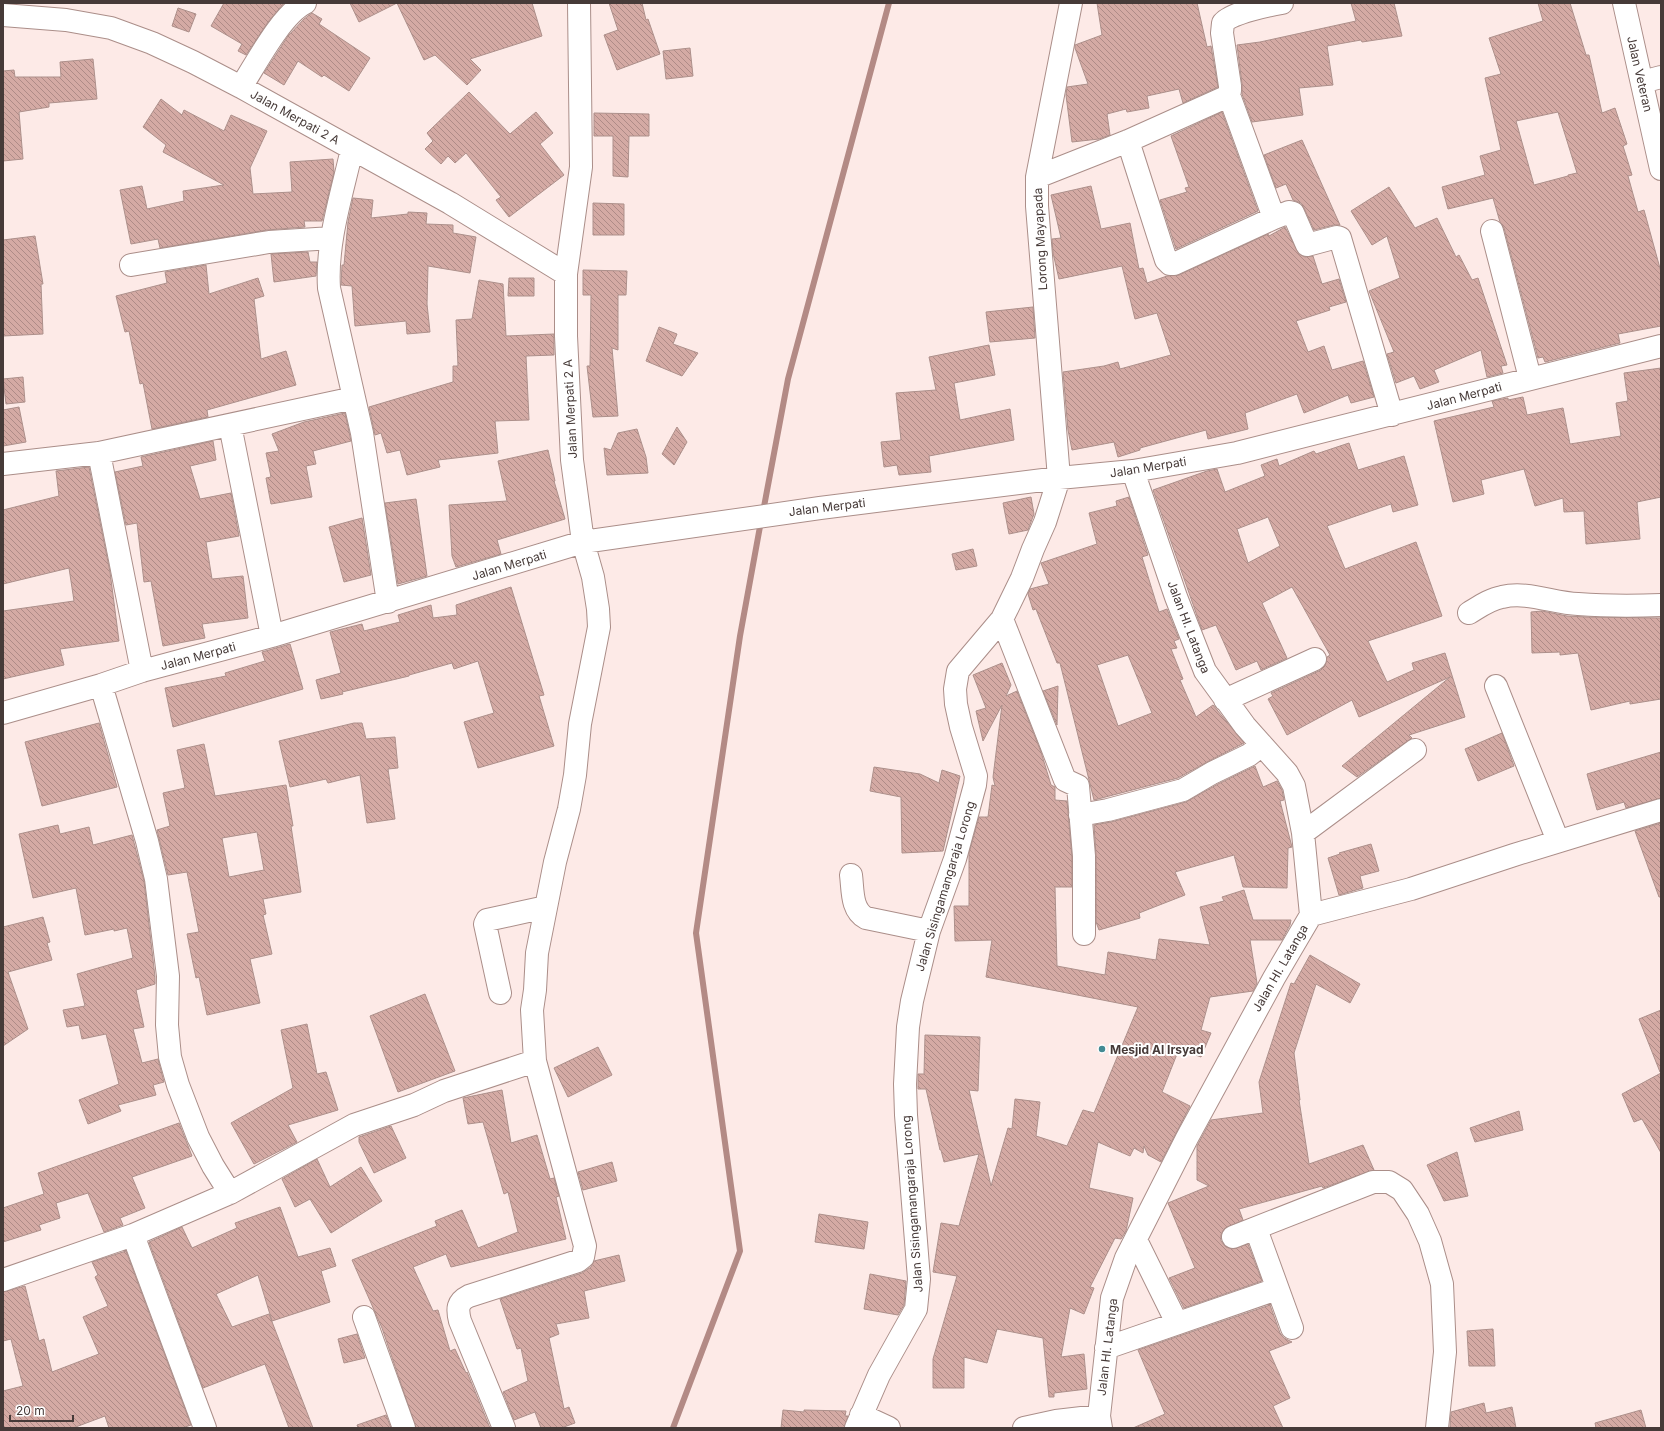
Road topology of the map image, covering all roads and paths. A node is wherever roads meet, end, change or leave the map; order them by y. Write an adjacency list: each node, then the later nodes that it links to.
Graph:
1 (304, 3): 8 (street)
2 (579, 3): 19 (street, Jalan Merpati 2 A)
3 (1071, 3): 14 (street, Lorong Mayapada)
4 (1274, 4): 9 (street)
5 (1629, 4): 7 (street, Jalan Veteran)
6 (3, 15): 8 (street, Jalan Merpati 2 A)
7 (1651, 79): 10 (street, Jalan Veteran)
8 (241, 87): 12 (street, Jalan Merpati 2 A)
9 (1229, 95): 11 (street); 15 (street)
10 (1657, 136): 13 (street, Jalan Veteran)
11 (1128, 141): 14 (street); 15 (street)
12 (352, 149): 17 (street); 19 (street, Jalan Merpati 2 A)
13 (1661, 169)
14 (1037, 177): 28 (street, Lorong Mayapada)
15 (1274, 218): 23 (street)
16 (1492, 230): 21 (street)
17 (332, 238): 18 (street); 22 (street)
18 (131, 266)
19 (566, 274): 29 (street, Jalan Merpati 2 A)
20 (1661, 346): 21 (street, Jalan Merpati)
21 (1530, 378): 23 (street, Jalan Merpati)
22 (354, 398): 24 (street); 30 (street)
23 (1392, 415): 27 (street, Jalan Merpati)
24 (230, 425): 25 (street); 34 (street)
25 (98, 453): 26 (street); 36 (street)
26 (3, 464)
27 (1133, 471): 28 (street, Jalan Merpati); 39 (street, Jalan HI. Latanga)
28 (1059, 478): 29 (street, Jalan Merpati); 33 (street, Jalan Sisingamangaraja Lorong)
29 (583, 542): 30 (street, Jalan Merpati); 48 (street, Jalan Merpati 2 A)
30 (388, 602): 34 (street, Jalan Merpati)
31 (1661, 605): 32 (street)
32 (1469, 613)
33 (1002, 619): 44 (street); 50 (street, Jalan Sisingamangaraja Lorong)
34 (272, 636): 36 (street, Jalan Merpati)
35 (1315, 659): 39 (street)
36 (142, 670): 37 (street, Jalan Merpati)
37 (102, 685): 40 (street, Jalan Merpati); 54 (street)
38 (1496, 686): 46 (street)
39 (1225, 700): 41 (street, Jalan HI. Latanga)
40 (3, 713)
41 (1262, 744): 44 (street); 45 (street, Jalan HI. Latanga)
42 (1415, 750): 45 (street)
43 (1661, 810): 46 (street)
44 (1080, 815): 51 (street)
45 (1303, 833): 49 (street, Jalan HI. Latanga)
46 (1558, 841): 49 (street)
47 (850, 874): 50 (street)
48 (546, 907): 52 (street); 53 (street, Jalan Merpati 2 A)
49 (1311, 915): 58 (street, Jalan HI. Latanga)
50 (930, 931): 65 (street, Jalan Sisingamangaraja Lorong)
51 (1084, 934)
52 (500, 993)
53 (535, 1062): 54 (street); 69 (street, Jalan Merpati 2 A)
54 (230, 1193): 56 (street)
55 (1256, 1229): 57 (street); 60 (street); 72 (street)
56 (133, 1235): 59 (street); 67 (street)
57 (1233, 1237)
58 (1136, 1240): 62 (street); 64 (street, Jalan HI. Latanga)
59 (3, 1280)
60 (1277, 1289): 62 (street); 63 (street)
61 (364, 1316): 68 (street)
62 (1177, 1323): 64 (street)
63 (1292, 1328)
64 (1106, 1348): 66 (street, Jalan HI. Latanga)
65 (859, 1421): 70 (street)
66 (1100, 1422): 71 (street)
67 (205, 1428)
68 (404, 1428)
69 (504, 1428)
70 (889, 1428)
71 (1024, 1428)
72 (1437, 1428)

